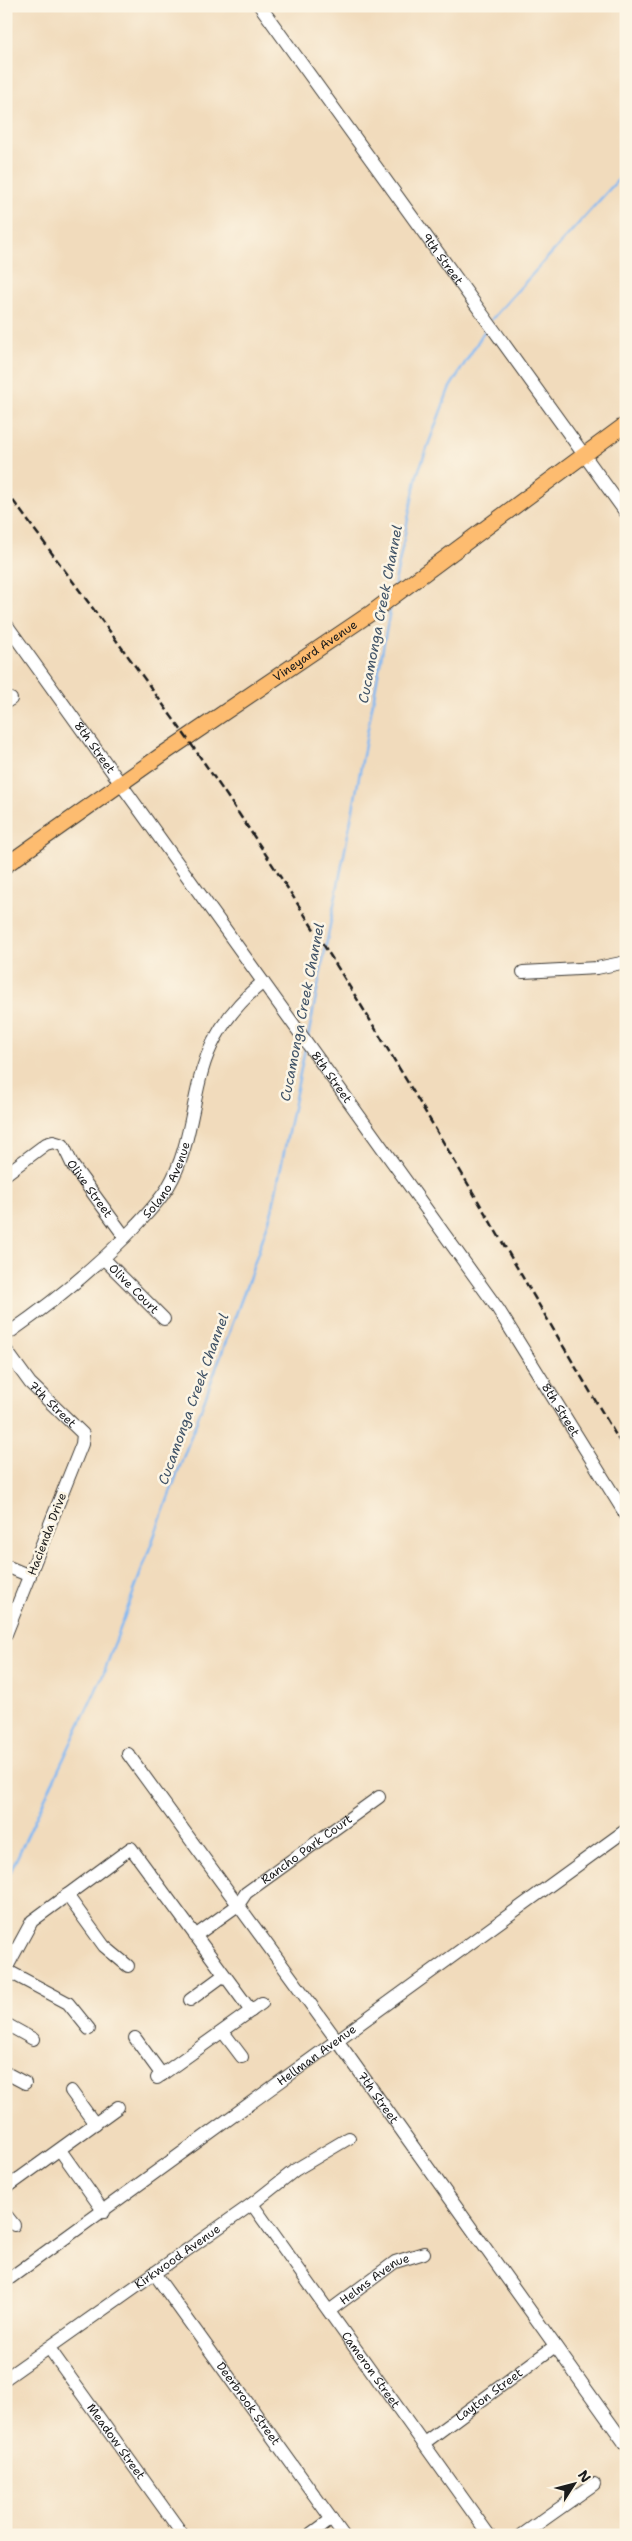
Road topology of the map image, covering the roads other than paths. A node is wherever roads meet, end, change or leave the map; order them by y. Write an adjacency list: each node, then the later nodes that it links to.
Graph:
1 (260, 6): 3 (street, 9th Street)
2 (626, 424): 3 (main road, Vineyard Avenue)
3 (584, 454): 4 (street, 9th Street); 6 (main road, Vineyard Avenue)
4 (626, 513)
5 (6, 624): 6 (street, 8th Street)
6 (122, 782): 7 (main road, Vineyard Avenue); 10 (street, 8th Street)
7 (6, 865)
8 (626, 962): 9 (street)
9 (523, 972)
10 (264, 982): 12 (street, Solano Avenue); 18 (street, 8th Street)
11 (6, 1174): 12 (street, Olive Street)
12 (125, 1237): 13 (street, Solano Avenue)
13 (104, 1259): 14 (street, Olive Court); 15 (street, Solano Avenue)
14 (164, 1319)
15 (6, 1335)
16 (6, 1350): 17 (street, 7th Street)
17 (83, 1434): 20 (street, Hacienda Drive)
18 (626, 1515)
19 (6, 1566): 20 (street)
20 (30, 1576): 21 (street, Hacienda Drive)
21 (6, 1634)
22 (128, 1754): 26 (street, 7th Street)
23 (379, 1797): 26 (street, Rancho Park Court)
24 (626, 1830): 39 (street, Hellman Avenue)
25 (67, 1895): 27 (street); 28 (street); 29 (street)
26 (238, 1905): 27 (street, Rancho Park Court); 39 (street, 7th Street)
27 (195, 1936): 30 (street)
28 (128, 1966)
29 (6, 1970): 35 (street)
30 (224, 1975): 31 (street); 33 (street)
31 (190, 2000)
32 (262, 2003): 33 (street)
33 (251, 2011): 36 (street)
34 (6, 2024): 38 (street)
35 (89, 2029)
36 (223, 2032): 37 (street); 40 (street)
37 (135, 2038)
38 (33, 2039)
39 (337, 2042): 50 (street, Hellman Avenue); 57 (street, 7th Street)
40 (242, 2057)
41 (6, 2073): 42 (street)
42 (25, 2083)
43 (71, 2090): 45 (street)
44 (118, 2107): 45 (street)
45 (95, 2124): 47 (street)
46 (349, 2138): 49 (street, Kirkwood Avenue)
47 (60, 2150): 48 (street); 50 (street)
48 (6, 2188)
49 (252, 2204): 54 (street, Kirkwood Avenue); 56 (street, Cameron Street)
50 (104, 2212): 55 (street, Hellman Avenue)
51 (6, 2215): 52 (street)
52 (14, 2225)
53 (424, 2253): 56 (street, Helms Avenue)
54 (154, 2273): 58 (street, Kirkwood Avenue); 63 (street, Deerbrook Street)
55 (6, 2281)
56 (329, 2311): 60 (street, Cameron Street)
57 (555, 2346): 60 (street, Layton Street); 61 (street, 7th Street)
58 (49, 2348): 59 (street, Kirkwood Avenue); 64 (street, Meadow Street)
59 (6, 2378)
60 (424, 2443): 67 (street, Cameron Street)
61 (626, 2445)
62 (594, 2484): 68 (street)
63 (332, 2519): 65 (street); 66 (street, Deerbrook Street)
64 (183, 2535)
65 (310, 2535)
66 (344, 2535)
67 (488, 2535)
68 (522, 2535)

